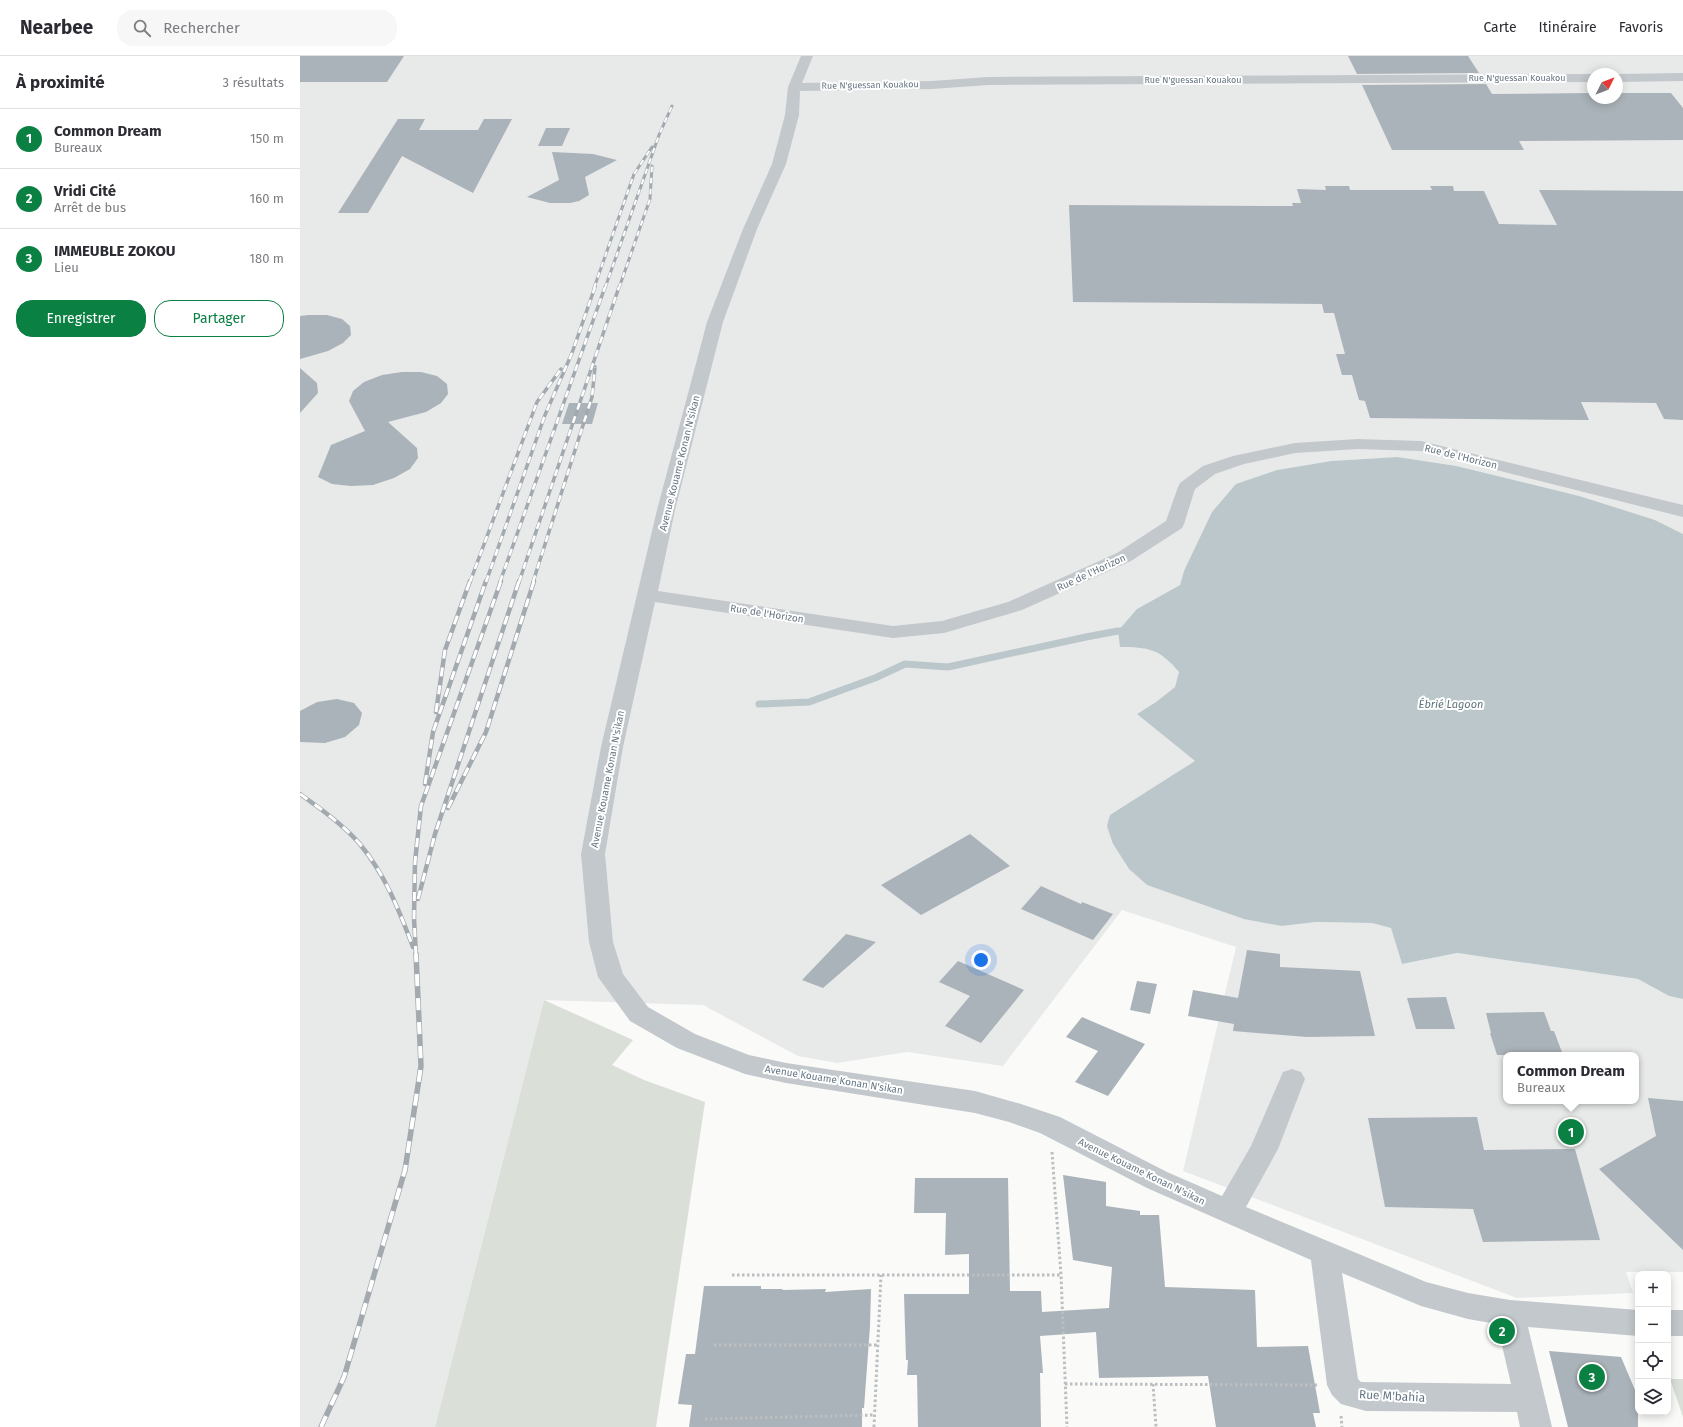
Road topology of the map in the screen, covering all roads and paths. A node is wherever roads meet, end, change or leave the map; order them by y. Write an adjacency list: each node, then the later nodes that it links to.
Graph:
1 (807, 56): 5 (street, Avenue Kouame Konan N'sikan)
2 (1683, 77): 4 (street)
3 (1587, 78): 5 (street, Rue N'guessan Kouakou)
4 (1623, 78)
5 (794, 87): 7 (street, Avenue Kouame Konan N'sikan)
6 (1683, 511): 7 (street, Rue de l'Horizon)
7 (647, 595): 9 (street, Avenue Kouame Konan N'sikan)
8 (1292, 1079): 10 (street)
9 (1050, 1125): 10 (street, Avenue Kouame Konan N'sikan); 14 (path)
10 (1228, 1212): 11 (street, Avenue Kouame Konan N'sikan)
11 (1325, 1254): 15 (street, Avenue Kouame Konan N'sikan); 23 (street)
12 (732, 1275): 13 (path)
13 (881, 1275): 14 (path); 20 (path)
14 (1061, 1276): 21 (path)
15 (1510, 1313): 16 (street, Avenue Kouame Konan N'sikan); 24 (street)
16 (1635, 1323)
17 (1671, 1323): 18 (street)
18 (1683, 1323)
19 (714, 1345): 20 (path)
20 (878, 1345): 25 (path)
21 (1065, 1384): 22 (path); 28 (path)
22 (1152, 1384): 23 (path); 29 (path)
23 (1343, 1385): 24 (street, Rue M'bahia)
24 (1529, 1398): 30 (street)
25 (874, 1415): 26 (path); 27 (path)
26 (705, 1419)
27 (874, 1427)
28 (1067, 1427)
29 (1156, 1427)
30 (1536, 1427)

